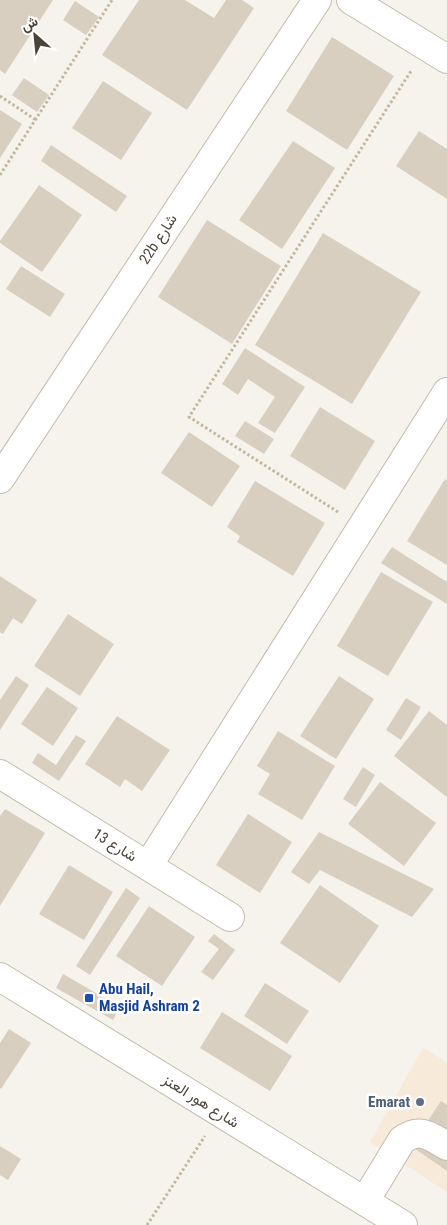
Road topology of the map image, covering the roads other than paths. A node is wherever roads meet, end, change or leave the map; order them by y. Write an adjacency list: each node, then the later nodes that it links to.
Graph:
1 (317, 0): 5 (street, 22b شارع)
2 (350, 0): 3 (street)
3 (437, 53)
4 (447, 392): 7 (street)
5 (0, 478)
6 (0, 774): 7 (street, شارع 13)
7 (148, 866): 8 (street, شارع 13)
8 (230, 917)
9 (0, 977): 11 (street, شارع هور العنز)
10 (447, 1146): 11 (street)
11 (365, 1201): 12 (street, شارع هور العنز)
12 (403, 1225)

